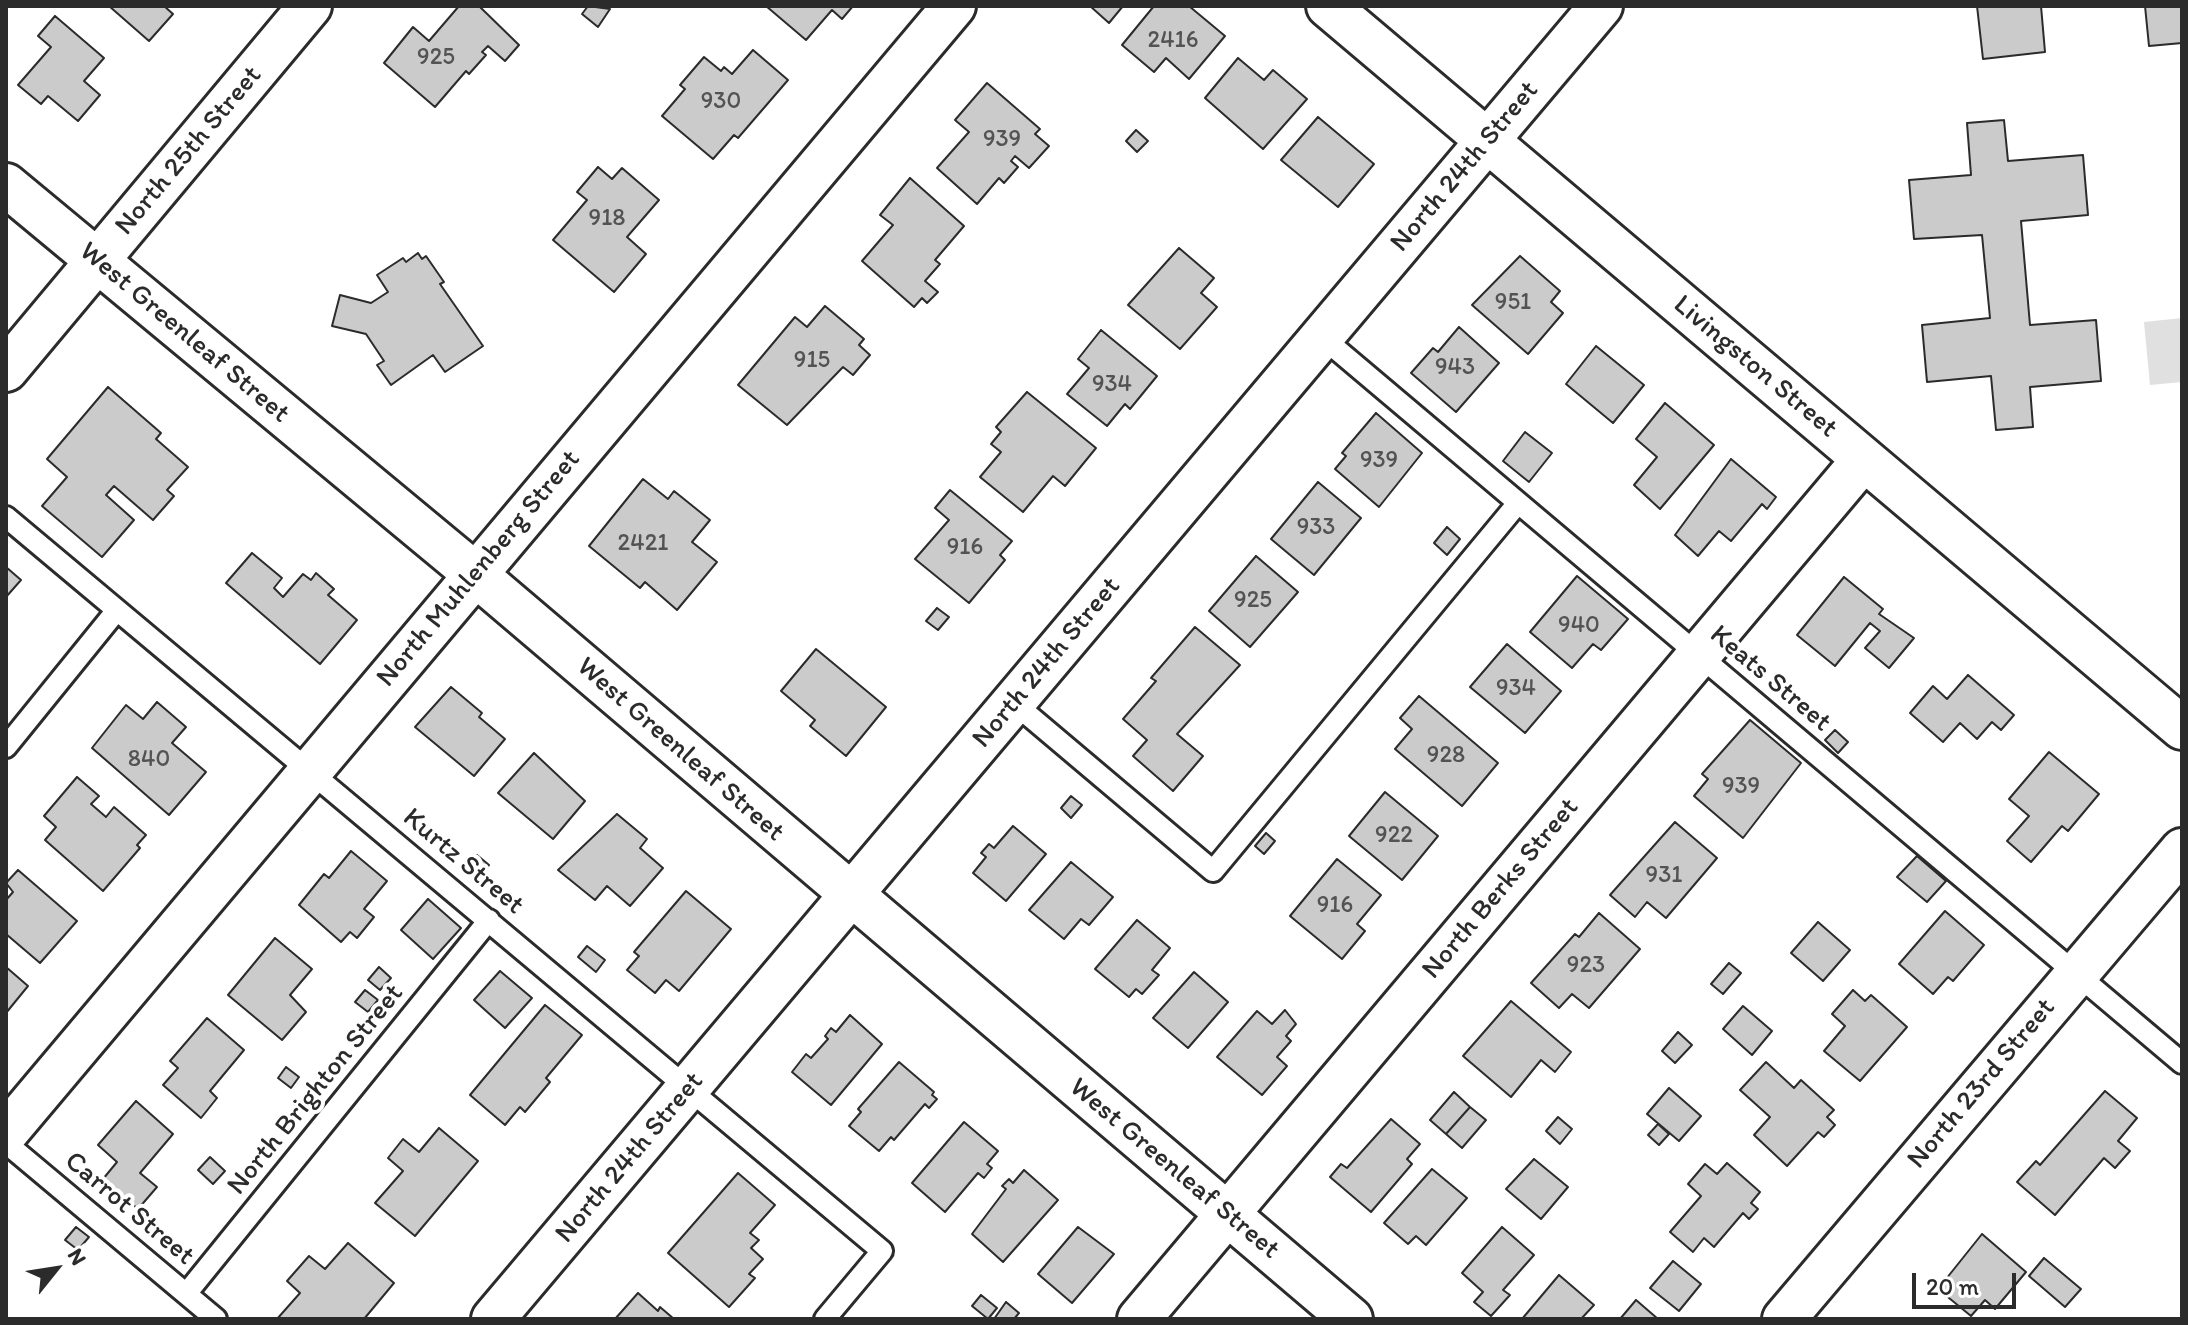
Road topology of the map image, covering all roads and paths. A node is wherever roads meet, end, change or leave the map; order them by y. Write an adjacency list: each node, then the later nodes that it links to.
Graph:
1 (310, 6): 7 (street, North 25th Street)
2 (954, 6): 13 (street, North Muhlenberg Street)
3 (1328, 6): 5 (street, Livingston Street)
4 (1601, 6): 5 (street, North 24th Street)
5 (1487, 140): 8 (street, North 24th Street); 10 (street, Livingston Street)
6 (6, 185): 7 (street, West Greenleaf Street)
7 (97, 262): 9 (street, North 25th Street); 13 (street, West Greenleaf Street)
8 (1322, 337): 11 (lane, Keats Street); 16 (street, North 24th Street)
9 (6, 370)
10 (1864, 459): 15 (street, North Berks Street); 17 (street, Livingston Street)
11 (1518, 503): 15 (lane, Keats Street); 16 (lane)
12 (6, 517): 14 (lane, Kurtz Street)
13 (475, 574): 19 (street, North Muhlenberg Street); 21 (street, West Greenleaf Street)
14 (117, 610): 18 (lane); 19 (lane, Kurtz Street)
15 (1698, 655): 23 (lane, Keats Street); 28 (street, North Berks Street)
16 (1014, 703): 21 (street, North 24th Street)
17 (2182, 728)
18 (6, 747)
19 (310, 771): 22 (lane, Kurtz Street); 26 (street, North Muhlenberg Street)
20 (2182, 850): 23 (street, North 23rd Street)
21 (852, 896): 25 (street, North 24th Street); 28 (street, West Greenleaf Street)
22 (489, 920): 25 (lane, Kurtz Street); 29 (lane, North Brighton Street)
23 (2075, 973): 24 (lane, Keats Street); 35 (street, North 23rd Street)
24 (2182, 1063)
25 (690, 1087): 31 (street, North 24th Street); 32 (lane, Kurtz Street)
26 (6, 1133)
27 (6, 1143): 29 (lane, Carrot Street)
28 (1227, 1215): 33 (street, North Berks Street); 34 (street, West Greenleaf Street)
29 (186, 1294): 30 (lane, Carrot Street)
30 (216, 1319)
31 (493, 1319)
32 (825, 1319)
33 (1139, 1319)
34 (1351, 1319)
35 (1784, 1319)

